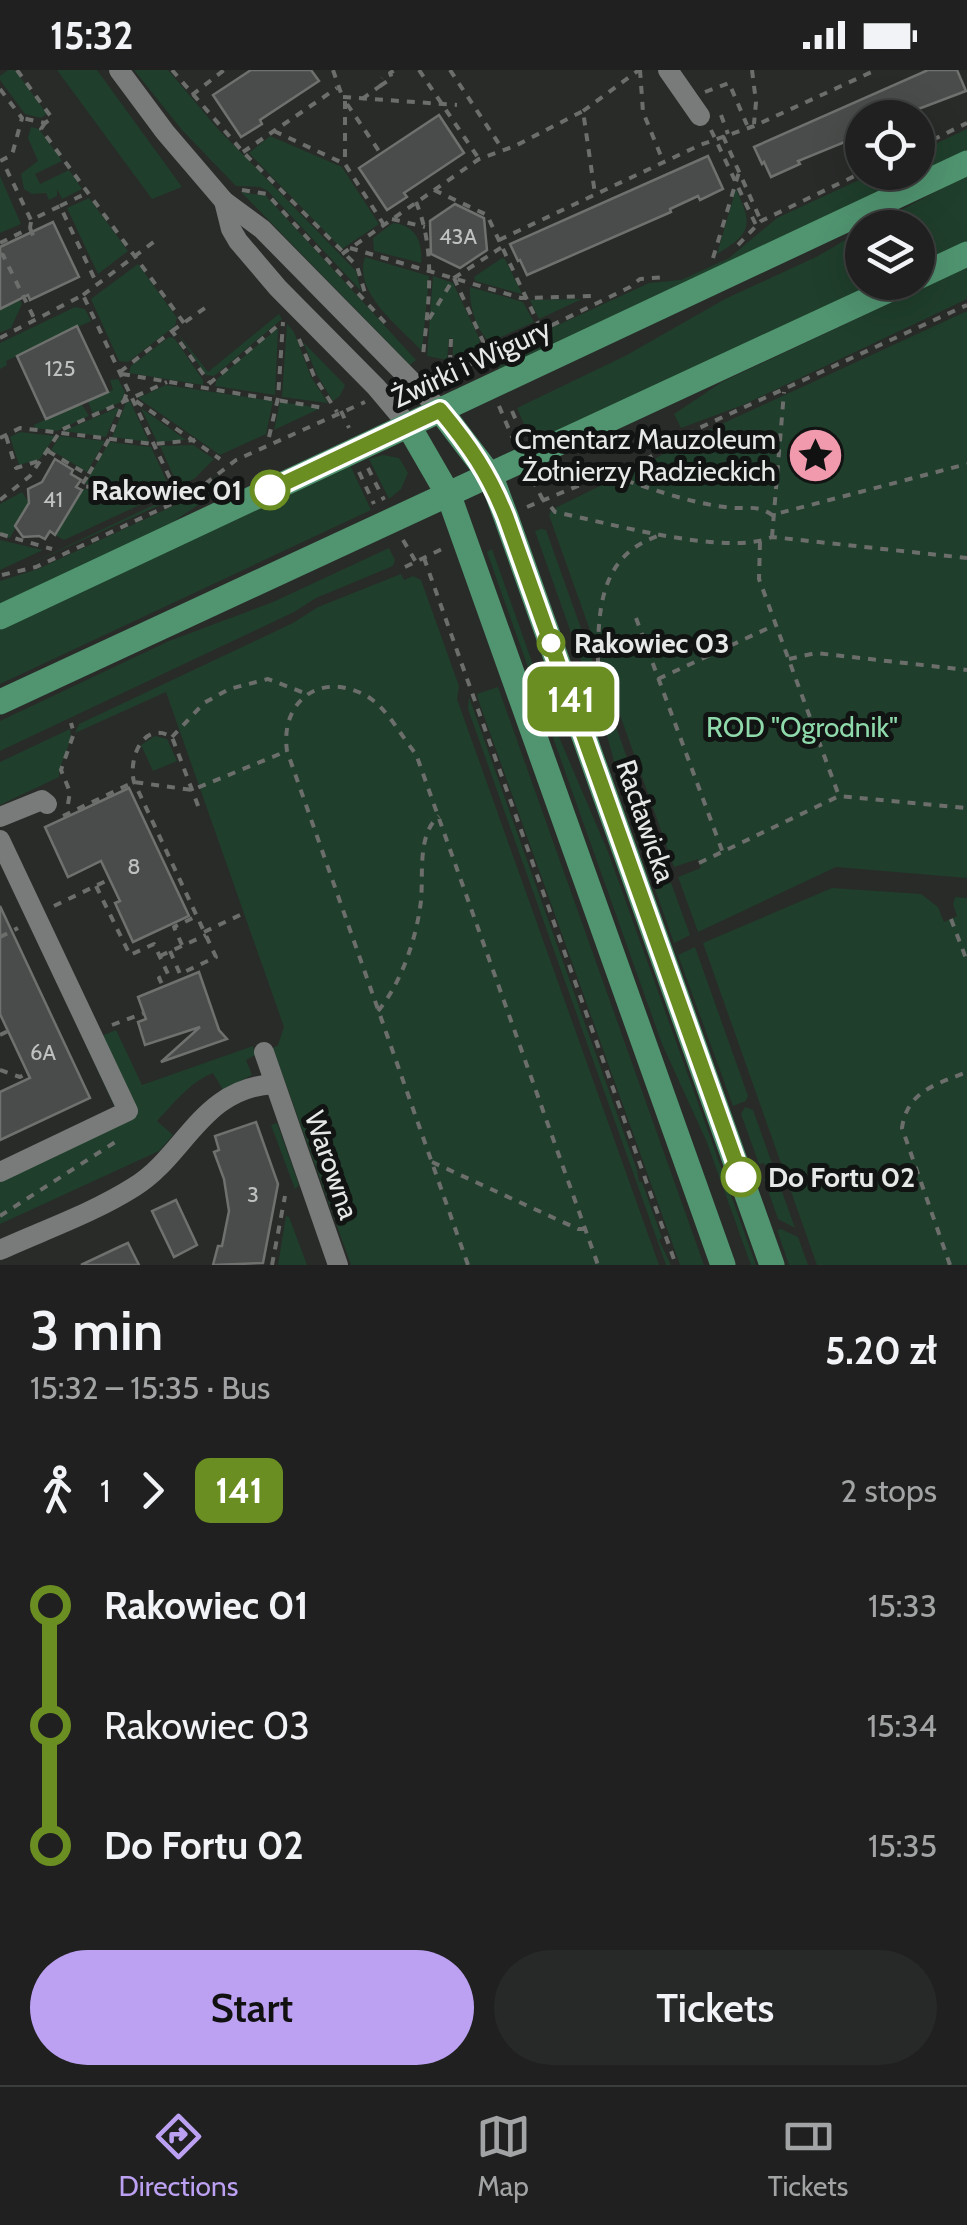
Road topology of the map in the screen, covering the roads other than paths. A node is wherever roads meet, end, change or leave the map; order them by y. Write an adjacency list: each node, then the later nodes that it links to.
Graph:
1 (119, 70): 5 (street, Racławicka)
2 (668, 70): 3 (street)
3 (709, 112)
4 (967, 163): 9 (main road, Żwirki i Wigury)
5 (224, 201): 9 (street, Racławicka); 10 (street, Racławicka)
6 (967, 254): 7 (main road)
7 (935, 269)
8 (868, 300): 11 (main road)
9 (440, 410): 10 (main road, Żwirki i Wigury); 11 (main road, Racławicka)
10 (408, 425): 12 (main road, Racławicka); 13 (main road, Żwirki i Wigury)
11 (490, 477): 12 (main road); 24 (main road, Racławicka)
12 (449, 496): 14 (main road); 23 (main road, Racławicka)
13 (0, 617)
14 (0, 702)
15 (60, 811): 16 (street)
16 (0, 817)
17 (0, 840): 20 (street)
18 (264, 1052): 19 (street, Warowna)
19 (274, 1084): 21 (street); 22 (street, Warowna)
20 (0, 1172)
21 (0, 1250)
22 (338, 1265)
23 (723, 1265)
24 (772, 1265)

